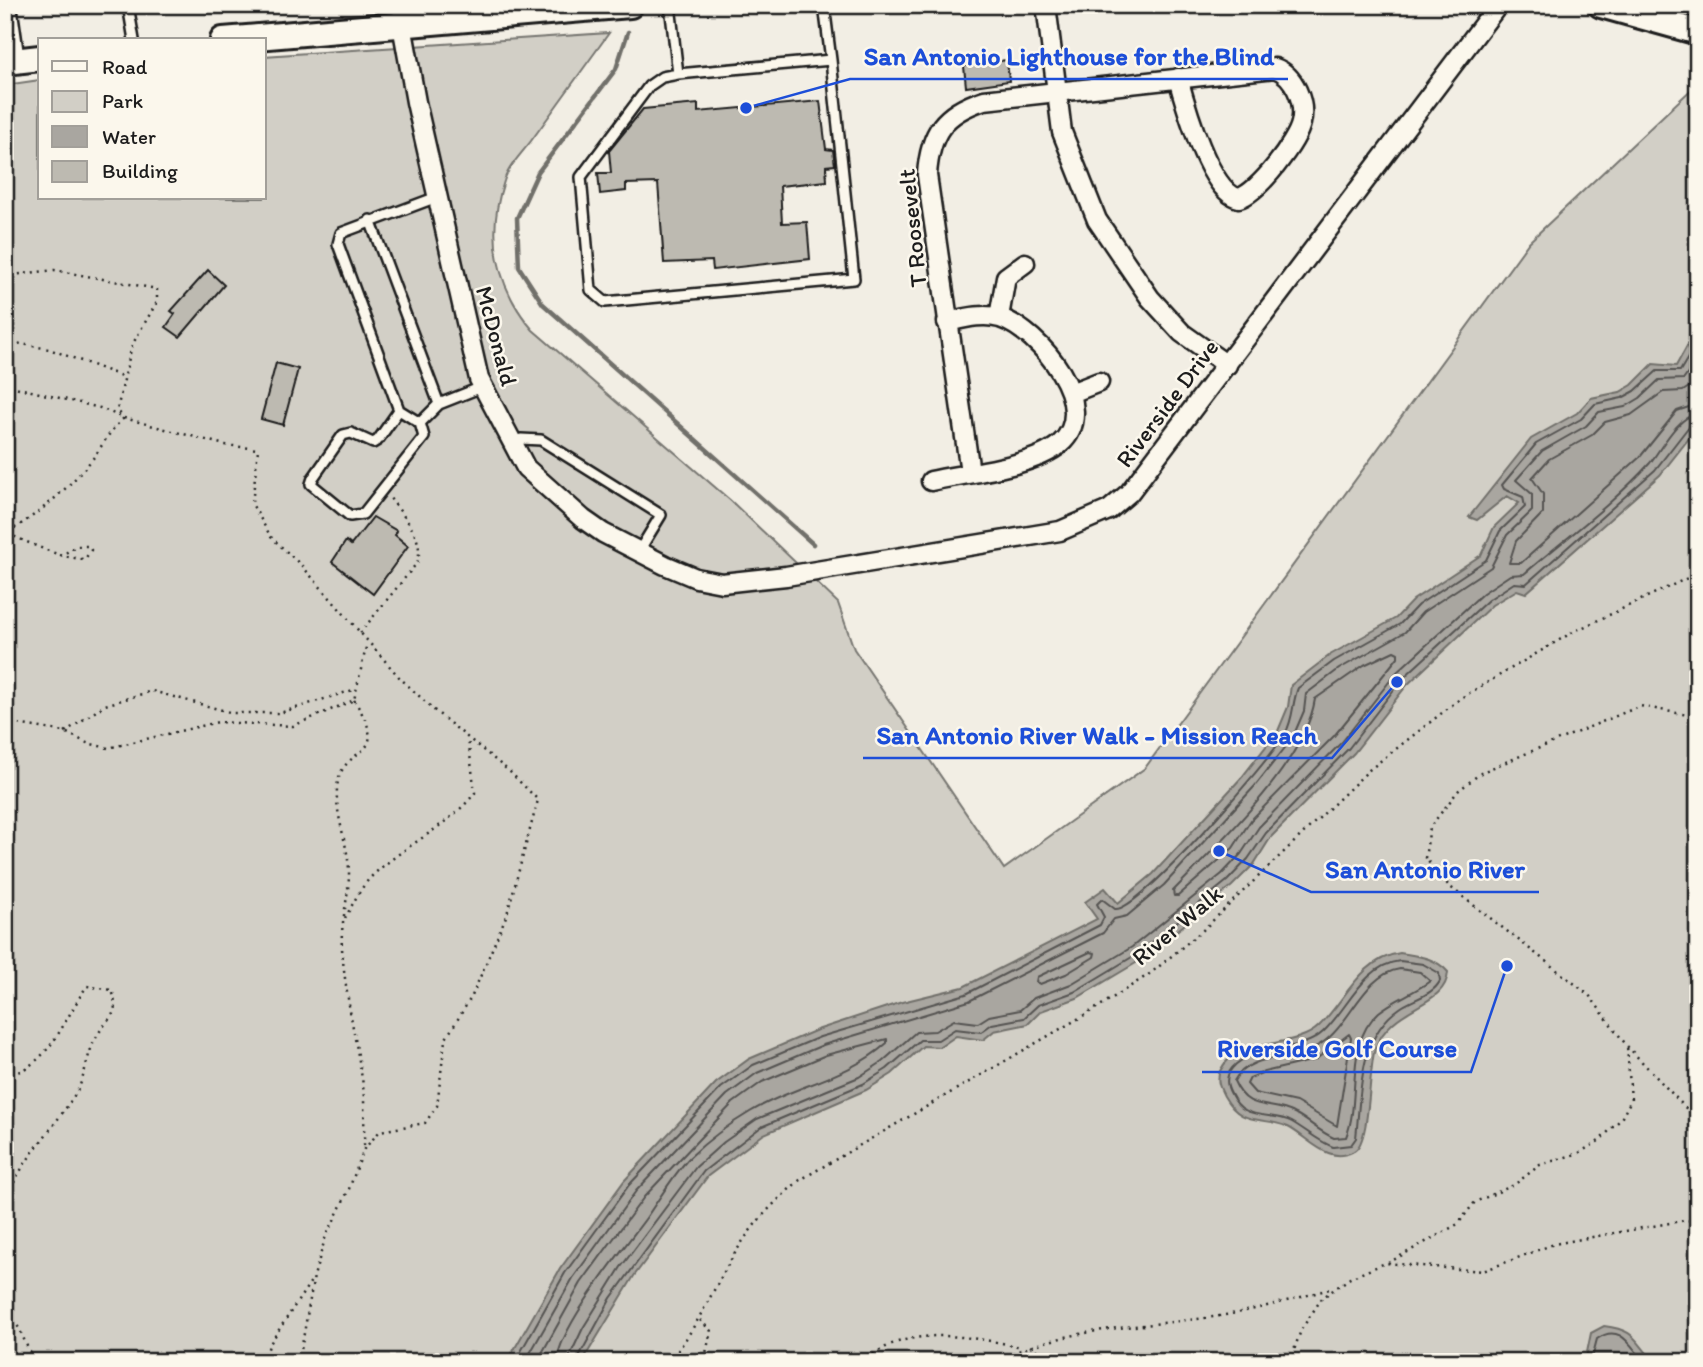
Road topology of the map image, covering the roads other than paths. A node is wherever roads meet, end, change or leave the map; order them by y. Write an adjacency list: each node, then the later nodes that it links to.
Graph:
1 (7, 5): 16 (street)
2 (128, 5): 12 (lane)
3 (630, 5): 9 (main road)
4 (670, 5): 17 (lane)
5 (824, 5): 15 (lane)
6 (1046, 5): 19 (street)
7 (1498, 5): 25 (street, Riverside Drive)
8 (1601, 5): 11 (main road)
9 (461, 12): 10 (main road)
10 (402, 15): 13 (main road); 20 (street, McDonald)
11 (1698, 32)
12 (134, 38)
13 (237, 38)
14 (38, 58): 16 (main road)
15 (831, 60): 17 (lane); 17 (lane)
16 (10, 62)
17 (678, 74)
18 (1178, 78): 18 (street, T Roosevelt); 19 (street, T Roosevelt)
19 (1056, 92): 24 (street, T Roosevelt); 25 (street)
20 (438, 197): 21 (lane); 27 (street, McDonald)
21 (370, 220): 29 (lane); 30 (lane)
22 (1025, 263): 23 (street)
23 (999, 317): 24 (street); 28 (street)
24 (947, 322): 33 (street, T Roosevelt)
25 (1227, 365): 36 (street, Riverside Drive)
26 (1099, 382): 28 (street)
27 (482, 387): 29 (lane); 32 (street, McDonald)
28 (1071, 393): 33 (street)
29 (439, 404): 31 (lane)
30 (399, 410): 31 (lane); 31 (lane)
31 (421, 423)
32 (512, 444): 35 (street, McDonald); 35 (lane)
33 (970, 472): 34 (street)
34 (931, 481)
35 (639, 551): 36 (street, McDonald)
36 (722, 583)

